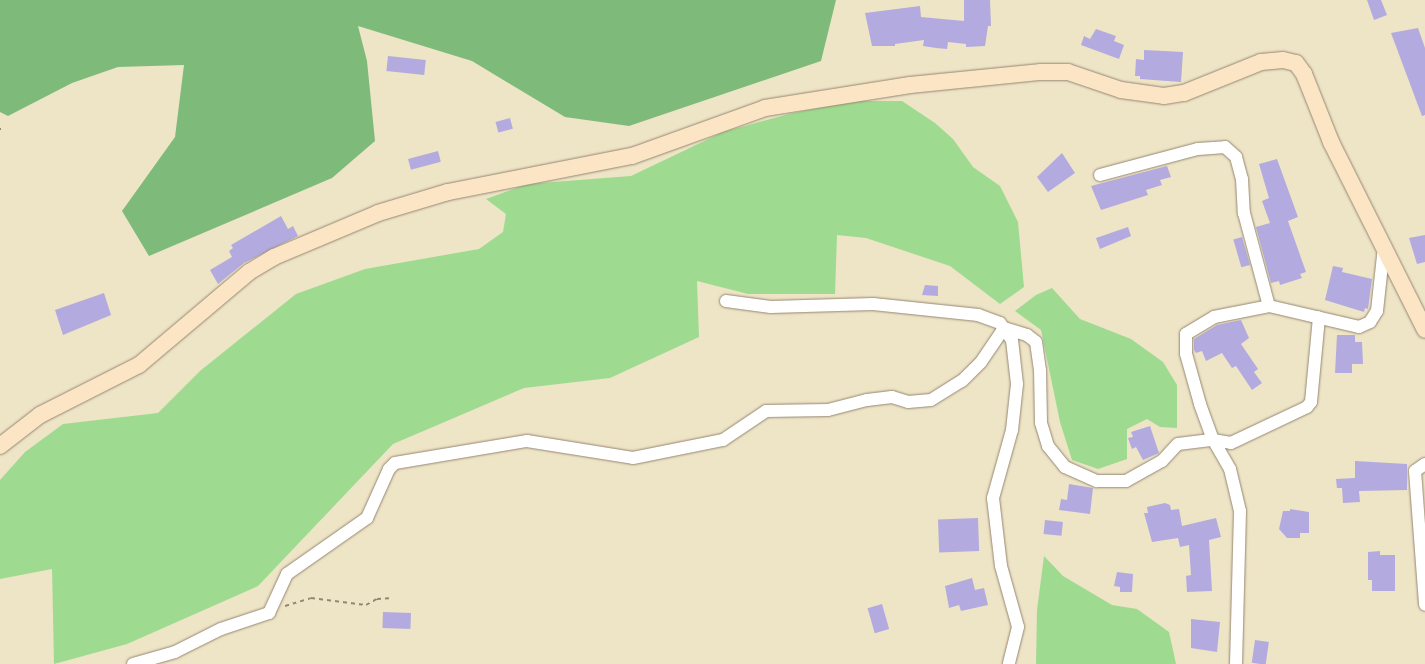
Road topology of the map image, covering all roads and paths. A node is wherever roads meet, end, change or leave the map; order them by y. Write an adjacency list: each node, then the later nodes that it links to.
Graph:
1 (1100, 174): 4 (street)
2 (1384, 246): 5 (street); 7 (main road); 9 (main road)
3 (726, 300): 6 (street)
4 (1269, 306): 5 (street); 8 (street)
5 (1319, 317): 8 (street)
6 (1004, 328): 8 (street); 13 (street); 15 (street)
7 (1425, 330)
8 (1212, 440): 16 (street)
9 (0, 446)
10 (1425, 464): 12 (street)
11 (393, 598): 13 (path)
12 (1425, 605)
13 (272, 609): 14 (street)
14 (133, 664)
15 (1010, 664)
16 (1236, 664)

